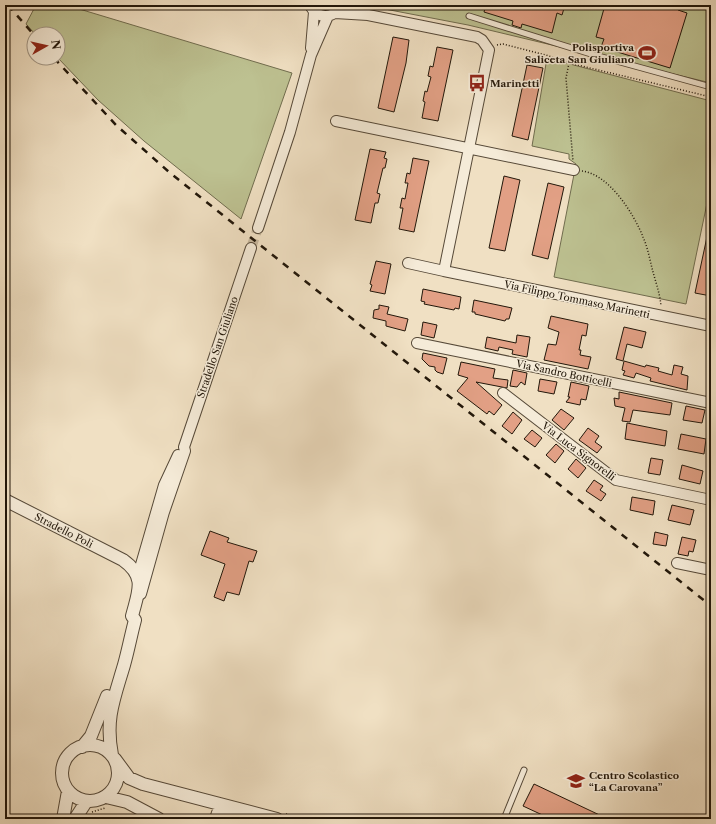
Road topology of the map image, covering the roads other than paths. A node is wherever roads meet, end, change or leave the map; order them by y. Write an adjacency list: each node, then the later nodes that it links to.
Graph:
1 (352, 5): 4 (street)
2 (312, 8): 3 (street); 6 (street)
3 (334, 11): 4 (street); 6 (street)
4 (368, 15): 9 (street)
5 (469, 16): 7 (lane)
6 (311, 55): 11 (street)
7 (711, 87)
8 (336, 121): 9 (street)
9 (469, 148): 10 (street); 14 (street)
10 (574, 170)
11 (258, 228)
12 (251, 248): 19 (street, Stradello San Giuliano)
13 (408, 263): 14 (street, Via Filippo Tommaso Marinetti)
14 (444, 271): 15 (street, Via Filippo Tommaso Marinetti)
15 (711, 326)
16 (417, 343): 18 (street, Via Sandro Botticelli)
17 (503, 393): 21 (street, Via Luca Signorelli)
18 (711, 404)
19 (184, 447): 22 (street, Stradello San Giuliano); 23 (street, Stradello San Giuliano)
20 (5, 500): 25 (street, Stradello Poli)
21 (711, 500)
22 (168, 501): 23 (street, Stradello San Giuliano); 29 (street, Stradello San Giuliano)
23 (150, 530): 24 (street, Stradello San Giuliano)
24 (145, 549): 25 (street); 28 (street, Stradello San Giuliano)
25 (123, 560): 28 (street, Stradello Poli)
26 (677, 563): 27 (street)
27 (711, 570)
28 (138, 575): 29 (street, Stradello San Giuliano); 30 (street, Stradello San Giuliano)
29 (135, 620): 31 (street, Stradello San Giuliano)
30 (82, 747): 31 (street); 33 (street)
31 (113, 757): 34 (street); 36 (street)
32 (524, 770): 42 (lane)
33 (68, 791): 35 (street); 38 (street)
34 (106, 797): 35 (street); 40 (street)
35 (86, 802): 39 (street)
36 (260, 813): 37 (street); 41 (street)
37 (280, 816)
38 (63, 819)
39 (75, 819)
40 (159, 819)
41 (216, 819)
42 (504, 819)

